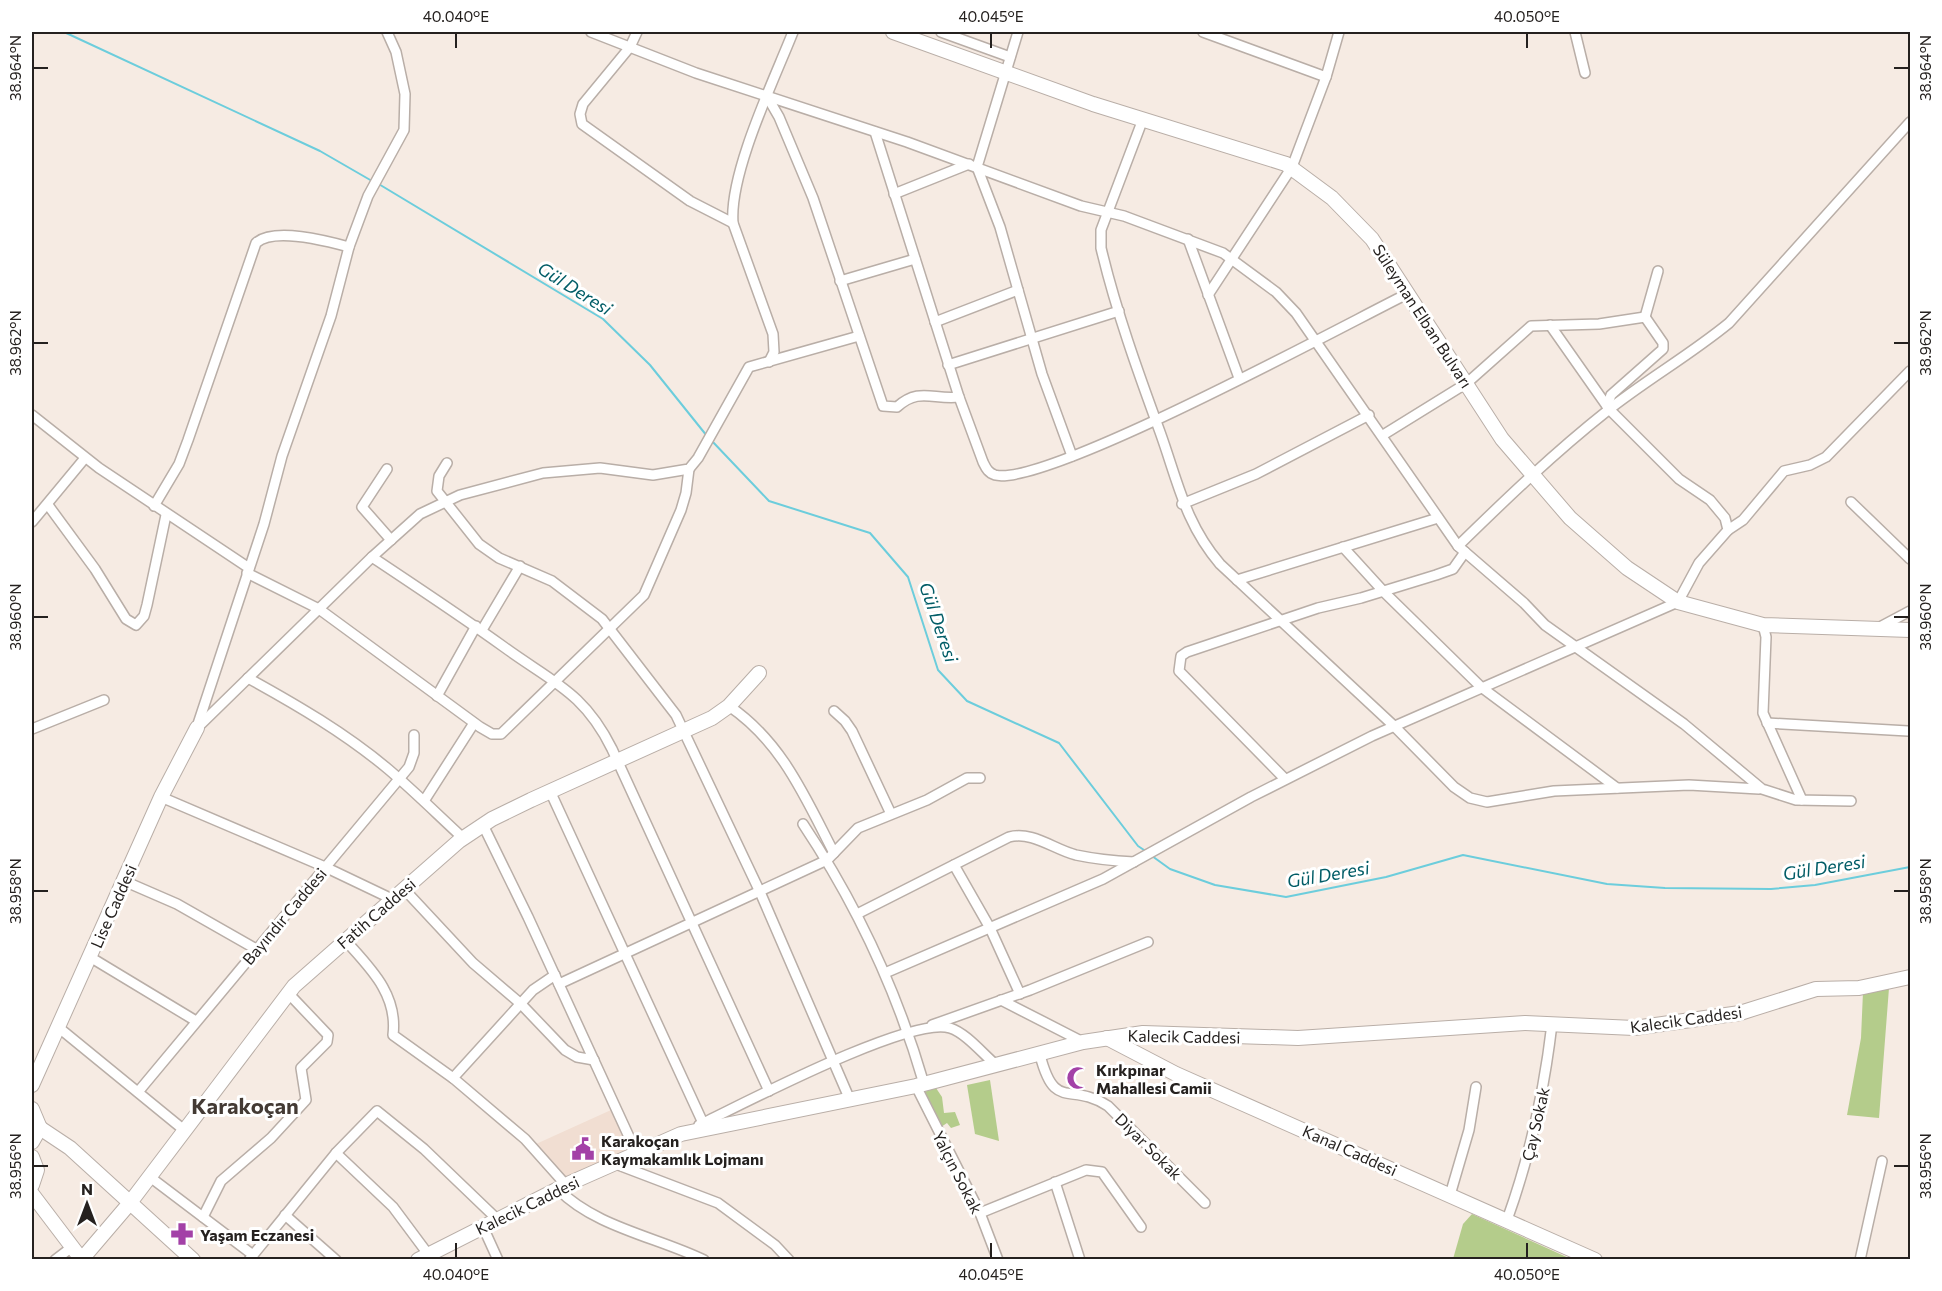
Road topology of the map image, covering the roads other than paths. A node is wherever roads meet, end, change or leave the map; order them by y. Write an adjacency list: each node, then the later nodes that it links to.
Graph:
1 (387, 32): 27 (street)
2 (591, 32): 12 (street)
3 (637, 32): 12 (street)
4 (793, 32): 17 (street)
5 (893, 32): 11 (street, Süleyman Elban Bulvarı)
6 (940, 32): 11 (street); 13 (street)
7 (1018, 32): 13 (street)
8 (1203, 32): 16 (street)
9 (1339, 32): 16 (street)
10 (1575, 32): 15 (street)
11 (933, 45): 14 (street, Süleyman Elban Bulvarı)
12 (630, 46): 17 (street); 25 (street)
13 (1010, 57): 14 (street)
14 (1005, 73): 18 (street, Süleyman Elban Bulvarı); 21 (street)
15 (1585, 73)
16 (1326, 77): 22 (street)
17 (768, 98): 20 (street); 25 (street); 31 (street)
18 (1143, 119): 22 (street, Süleyman Elban Bulvarı); 24 (street)
19 (1911, 122): 48 (street)
20 (875, 132): 21 (street); 23 (street)
21 (973, 165): 23 (street); 24 (street); 32 (street)
22 (1292, 167): 29 (street); 33 (street, Süleyman Elban Bulvarı)
23 (894, 194): 28 (street)
24 (1109, 213): 26 (street); 35 (street)
25 (733, 223): 42 (street)
26 (1188, 239): 29 (street); 34 (street)
27 (349, 247): 63 (street); 74 (street)
28 (915, 259): 31 (street); 37 (street)
29 (1233, 260): 34 (street); 41 (street)
30 (1658, 271): 36 (street)
31 (840, 281): 39 (street)
32 (1018, 290): 37 (street); 40 (street)
33 (1409, 292): 41 (street); 46 (street, Süleyman Elban Bulvarı)
34 (1208, 295): 45 (street)
35 (1119, 312): 40 (street); 51 (street)
36 (1645, 317): 38 (street); 48 (street)
37 (935, 322): 43 (street)
38 (1550, 325): 46 (street); 48 (street)
39 (859, 336): 42 (street); 47 (street)
40 (1032, 339): 43 (street); 53 (street)
41 (1315, 339): 45 (street); 49 (street)
42 (769, 362): 57 (street)
43 (948, 365): 47 (street)
44 (1911, 372): 67 (street)
45 (1239, 378): 51 (street)
46 (1467, 382): 52 (street); 58 (street, Süleyman Elban Bulvarı)
47 (959, 397): 53 (street)
48 (1608, 408): 58 (street); 67 (street)
49 (1368, 414): 52 (street); 61 (street)
50 (32, 415): 54 (street)
51 (1156, 420): 53 (street); 61 (street)
52 (1383, 435): 65 (street)
53 (1072, 456)
54 (85, 458): 62 (street); 63 (street)
55 (447, 463): 59 (street)
56 (387, 469): 68 (street)
57 (689, 469): 59 (street); 83 (street)
58 (1532, 474): 70 (street); 77 (street, Süleyman Elban Bulvarı)
59 (443, 502): 68 (street); 73 (street)
60 (1851, 502): 72 (street)
61 (1182, 504): 75 (street)
62 (48, 505): 64 (street); 66 (street)
63 (154, 506): 64 (street)
64 (166, 515): 74 (street)
65 (1438, 518): 69 (street); 70 (street)
66 (32, 522)
67 (1728, 530): 77 (street)
68 (391, 540): 71 (street)
69 (1343, 547): 75 (street); 76 (street)
70 (1461, 549): 76 (street); 86 (street)
71 (372, 557): 78 (street); 82 (street)
72 (1911, 559)
73 (520, 566): 82 (street); 83 (street)
74 (248, 571): 78 (street); 99 (street)
75 (1237, 580): 80 (street)
76 (1383, 592): 80 (street); 90 (street)
77 (1678, 602): 81 (street, Süleyman Elban Bulvarı); 86 (street)
78 (319, 609): 88 (street); 91 (street)
79 (1911, 611): 84 (street)
80 (1281, 622): 97 (street); 106 (street)
81 (1763, 625): 84 (street, Süleyman Elban Bulvarı); 96 (street)
82 (479, 628): 89 (street); 91 (street)
83 (610, 629): 89 (street); 100 (street)
84 (1876, 629): 85 (street, Süleyman Elban Bulvarı)
85 (1911, 630)
86 (1576, 647): 90 (street); 108 (street)
87 (759, 673): 93 (street, Fatih Caddesi)
88 (248, 678): 99 (street); 105 (street)
89 (556, 681): 95 (street); 103 (street)
90 (1481, 687): 97 (street); 107 (street)
91 (437, 696): 95 (street)
92 (104, 700): 98 (street)
93 (729, 706): 100 (street, Fatih Caddesi); 118 (street)
94 (834, 711): 114 (street)
95 (474, 723): 112 (street)
96 (1767, 723): 101 (street); 111 (street)
97 (1394, 726): 106 (street); 107 (street)
98 (32, 729)
99 (196, 730): 110 (street, Lise Caddesi)
100 (685, 730): 103 (street, Fatih Caddesi); 124 (street)
101 (1908, 731)
102 (414, 735): 105 (street, Bayındır Caddesi)
103 (616, 761): 109 (street, Fatih Caddesi); 127 (street)
104 (980, 777): 114 (street)
105 (399, 778): 112 (street); 121 (street, Bayındır Caddesi)
106 (1285, 779): 119 (street)
107 (1617, 788): 108 (street)
108 (1762, 789): 111 (street)
109 (550, 791): 116 (street, Fatih Caddesi); 132 (street)
110 (161, 797): 121 (street); 122 (street, Lise Caddesi)
111 (1802, 800): 113 (street)
112 (424, 801): 117 (street)
113 (1851, 801)
114 (891, 814): 118 (street)
115 (803, 824): 118 (street)
116 (483, 825): 117 (street, Fatih Caddesi); 136 (street)
117 (463, 838): 123 (street, Fatih Caddesi)
118 (830, 856): 124 (street); 126 (street, Yalçın Sokak)
119 (1136, 862): 120 (street); 128 (street)
120 (954, 865): 126 (street); 128 (street)
121 (325, 867): 125 (street); 131 (street, Bayındır Caddesi)
122 (124, 881): 131 (street); 133 (street, Lise Caddesi)
123 (404, 889): 125 (street, Fatih Caddesi); 140 (street)
124 (760, 892): 127 (street); 150 (street)
125 (392, 899): 129 (street, Fatih Caddesi)
126 (857, 914): 134 (street, Yalçın Sokak)
127 (692, 924): 132 (street); 156 (street)
128 (990, 928): 134 (street); 138 (street)
129 (345, 940): 137 (street, Fatih Caddesi); 152 (street)
130 (1148, 942): 138 (street)
131 (256, 949): 141 (street, Bayındır Caddesi)
132 (626, 954): 136 (street); 160 (street)
133 (90, 957): 141 (street); 143 (street, Lise Caddesi)
134 (885, 973): 145 (street, Yalçın Sokak)
135 (1911, 977): 142 (street, Kalecik Caddesi)
136 (557, 979): 140 (street); 149 (street)
137 (289, 994): 162 (street, Fatih Caddesi); 180 (street)
138 (1020, 994): 139 (street)
139 (1001, 1000): 144 (street); 147 (street)
140 (521, 1004): 149 (street); 152 (street)
141 (196, 1021): 157 (street, Bayındır Caddesi)
142 (1552, 1024): 146 (street, Kalecik Caddesi); 182 (street, Çay Sokak)
143 (58, 1027): 153 (street, Lise Caddesi); 157 (street)
144 (924, 1027): 145 (street); 151 (street)
145 (908, 1031): 150 (street); 154 (street, Yalçın Sokak)
146 (1107, 1038): 147 (street, Kalecik Caddesi); 175 (street, Kanal Caddesi)
147 (1083, 1042): 148 (street, Kalecik Caddesi)
148 (1040, 1055): 151 (street, Kalecik Caddesi); 176 (street, Diyar Sokak)
149 (594, 1060): 165 (street)
150 (833, 1062): 156 (street); 158 (street)
151 (996, 1065): 154 (street, Kalecik Caddesi)
152 (453, 1078): 173 (street)
153 (32, 1085)
154 (920, 1085): 158 (street, Kalecik Caddesi); 178 (street, Yalçın Sokak)
155 (1476, 1087): 175 (street)
156 (769, 1091): 160 (street)
157 (138, 1092): 162 (street)
158 (850, 1100): 163 (street, Kalecik Caddesi)
159 (32, 1109): 161 (street)
160 (704, 1123): 163 (street)
161 (39, 1128): 164 (street); 177 (street)
162 (184, 1130): 170 (street, Fatih Caddesi)
163 (681, 1134): 165 (street, Kalecik Caddesi)
164 (32, 1142)
165 (636, 1152): 169 (street, Kalecik Caddesi)
166 (336, 1153): 179 (street); 181 (street); 187 (street)
167 (32, 1157): 172 (street)
168 (1882, 1161): 198 (street)
169 (613, 1163): 173 (street, Kalecik Caddesi); 194 (street)
170 (150, 1177): 177 (street, Fatih Caddesi); 180 (street)
171 (1055, 1182): 178 (street); 184 (street); 196 (street)
172 (32, 1185)
173 (562, 1187): 181 (street, Kalecik Caddesi); 193 (street)
174 (32, 1194): 185 (street)
175 (1450, 1195): 182 (street, Kanal Caddesi)
176 (1206, 1203)
177 (129, 1204): 188 (street, Fatih Caddesi); 190 (street)
178 (980, 1213): 195 (street, Yalçın Sokak)
179 (285, 1215): 186 (street); 191 (street)
180 (202, 1217): 186 (street)
181 (498, 1220): 183 (street, Kalecik Caddesi)
182 (1507, 1221): 197 (street, Kanal Caddesi)
183 (483, 1227): 187 (street, Kalecik Caddesi); 192 (street)
184 (1141, 1227)
185 (72, 1247): 188 (street); 189 (street)
186 (251, 1257)
187 (423, 1257)
188 (82, 1259)
189 (54, 1260)
190 (194, 1260)
191 (336, 1260)
192 (498, 1260)
193 (704, 1260)
194 (789, 1260)
195 (998, 1260)
196 (1080, 1260)
197 (1594, 1260)
198 (1860, 1260)

